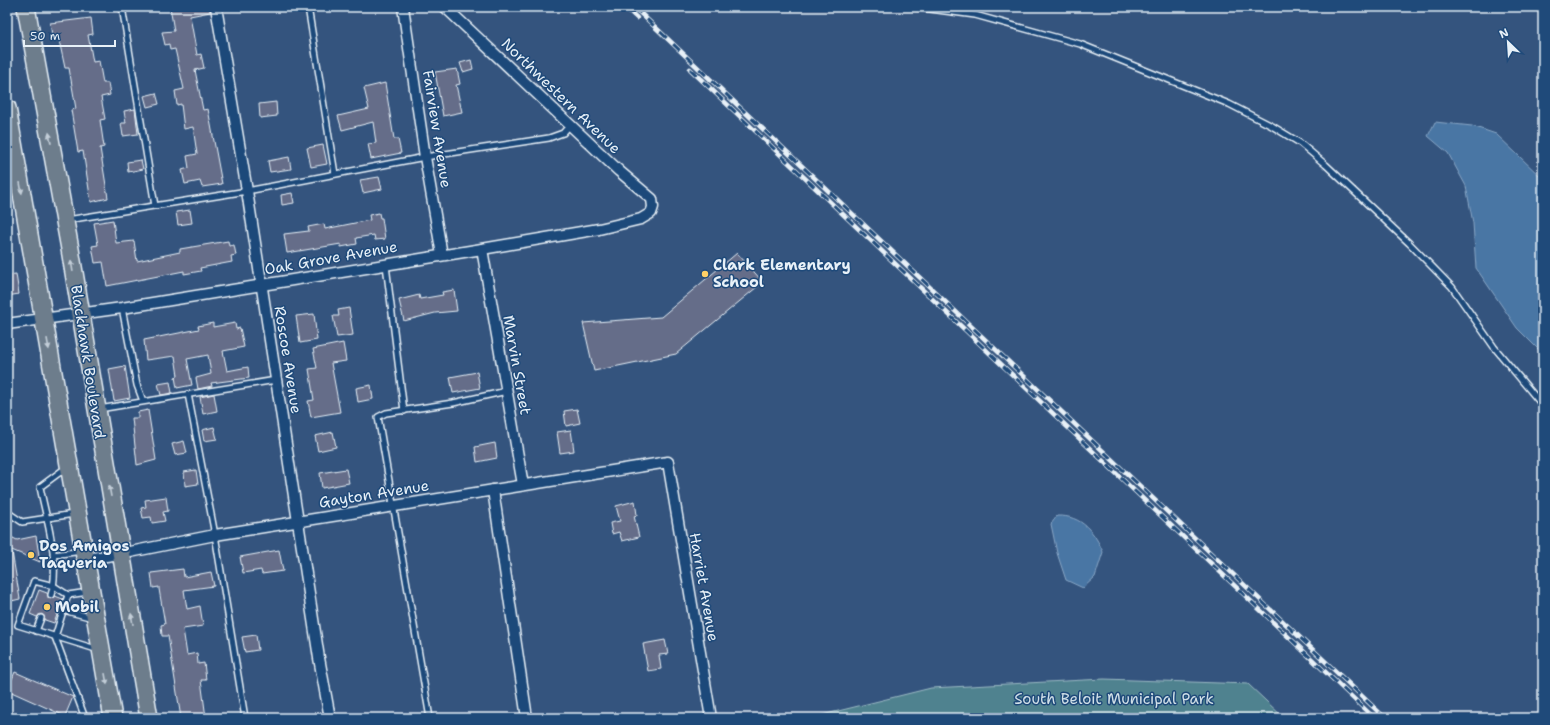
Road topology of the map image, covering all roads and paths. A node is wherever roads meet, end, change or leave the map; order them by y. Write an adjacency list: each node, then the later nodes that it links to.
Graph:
1 (26, 7): 15 (main road, Blackhawk Boulevard, one-way to 1)
2 (122, 7): 13 (lane)
3 (216, 7): 12 (street, Roscoe Avenue)
4 (308, 7): 11 (lane)
5 (403, 7): 10 (street, Fairview Avenue)
6 (445, 7): 9 (street, Northwestern Avenue)
7 (915, 7): 28 (lane)
8 (7, 108): 22 (main road, one-way to 22)
9 (570, 125): 10 (lane); 14 (street, Northwestern Avenue)
10 (425, 157): 11 (lane); 17 (street, Fairview Avenue)
11 (335, 174): 12 (lane)
12 (247, 191): 13 (lane); 19 (street, Roscoe Avenue)
13 (155, 206): 15 (lane)
14 (653, 207): 16 (street, Oak Grove Avenue)
15 (65, 221): 21 (main road, Blackhawk Boulevard, one-way to 15)
16 (482, 249): 17 (street, Oak Grove Avenue); 25 (street, Marvin Street)
17 (442, 255): 18 (street, Oak Grove Avenue)
18 (386, 264): 19 (street, Oak Grove Avenue); 30 (lane)
19 (261, 285): 20 (street, Oak Grove Avenue); 24 (street, Roscoe Avenue)
20 (122, 308): 21 (street, Oak Grove Avenue); 27 (lane)
21 (80, 315): 22 (street, Oak Grove Avenue); 29 (main road, Blackhawk Boulevard)
22 (44, 318): 23 (street, Oak Grove Avenue); 32 (main road, one-way to 32)
23 (7, 324)
24 (276, 380): 26 (lane); 39 (street, Roscoe Avenue)
25 (507, 391): 30 (lane); 33 (street, Marvin Street)
26 (188, 394): 27 (lane); 40 (lane)
27 (144, 402): 29 (lane)
28 (1543, 406)
29 (96, 410): 41 (main road, Blackhawk Boulevard, one-way to 29)
30 (404, 410): 35 (lane)
31 (668, 462): 33 (street, Gayton Avenue); 61 (street, Harriet Avenue)
32 (69, 465): 37 (main road); 38 (lane)
33 (523, 485): 34 (street, Gayton Avenue)
34 (493, 490): 35 (street, Gayton Avenue); 60 (street)
35 (394, 506): 39 (street, Gayton Avenue); 59 (lane)
36 (7, 512): 38 (lane)
37 (77, 514): 38 (lane); 43 (main road)
38 (46, 518): 42 (lane)
39 (298, 522): 40 (street, Gayton Avenue); 58 (street, Roscoe Avenue)
40 (215, 535): 41 (street, Gayton Avenue); 57 (lane)
41 (120, 554): 43 (street, Gayton Avenue); 56 (main road, Blackhawk Boulevard, one-way to 41)
42 (53, 555): 43 (lane); 44 (lane)
43 (84, 555): 45 (main road)
44 (54, 586): 46 (lane); 47 (lane); 51 (lane)
45 (91, 592): 47 (lane); 50 (main road)
46 (51, 595)
47 (68, 595): 48 (lane)
48 (63, 610): 50 (lane); 52 (lane)
49 (40, 618): 51 (lane)
50 (96, 619): 53 (main road)
51 (36, 631): 52 (lane)
52 (55, 637): 53 (lane); 54 (lane)
53 (101, 651): 55 (main road, one-way to 55)
54 (85, 718)
55 (113, 718)
56 (149, 718)
57 (245, 718)
58 (330, 718)
59 (430, 718)
60 (527, 718)
61 (711, 718)

